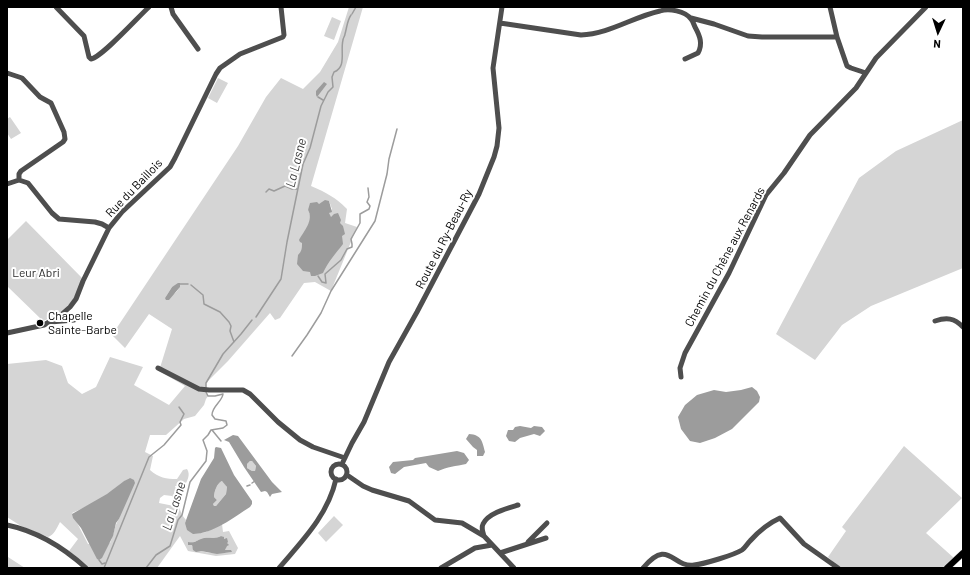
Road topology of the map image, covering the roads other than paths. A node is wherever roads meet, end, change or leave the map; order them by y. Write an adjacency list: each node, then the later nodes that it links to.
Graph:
1 (56, 7): 2 (street)
2 (149, 7)
3 (171, 7): 11 (street)
4 (281, 7): 17 (street, Rue du Baillois)
5 (502, 7): 9 (street, Route du Ry-Beau-Ry)
6 (830, 7): 10 (street)
7 (926, 7): 14 (street, Chemin du Chêne aux Renards)
8 (691, 18): 9 (street); 10 (street); 12 (street)
9 (500, 23): 25 (street, Route du Ry-Beau-Ry)
10 (838, 37): 14 (street)
11 (198, 49)
12 (685, 59)
13 (7, 73): 15 (street)
14 (866, 73): 24 (street, Chemin du Chêne aux Renards)
15 (19, 180): 16 (street); 17 (street)
16 (7, 184)
17 (109, 228): 20 (street, Rue du Baillois)
18 (74, 320): 20 (street)
19 (935, 321): 21 (street)
20 (48, 322): 22 (street, Rue du Baillois)
21 (963, 326)
22 (7, 332)
23 (158, 368): 25 (street)
24 (681, 377)
25 (344, 458): 26 (street, Route du Ry-Beau-Ry)
26 (342, 464): 27 (street); 28 (street)
27 (346, 475): 28 (street); 32 (street)
28 (336, 479): 39 (street)
29 (518, 505): 32 (street)
30 (547, 523): 34 (street)
31 (7, 525): 38 (street)
32 (484, 536): 35 (street)
33 (546, 538): 34 (street)
34 (526, 544): 36 (street)
35 (492, 545): 36 (street); 40 (street)
36 (500, 553): 41 (street)
37 (963, 553): 44 (main road)
38 (86, 568)
39 (279, 568)
40 (441, 568)
41 (514, 568)
42 (643, 568): 43 (street)
43 (838, 568)
44 (948, 568)

